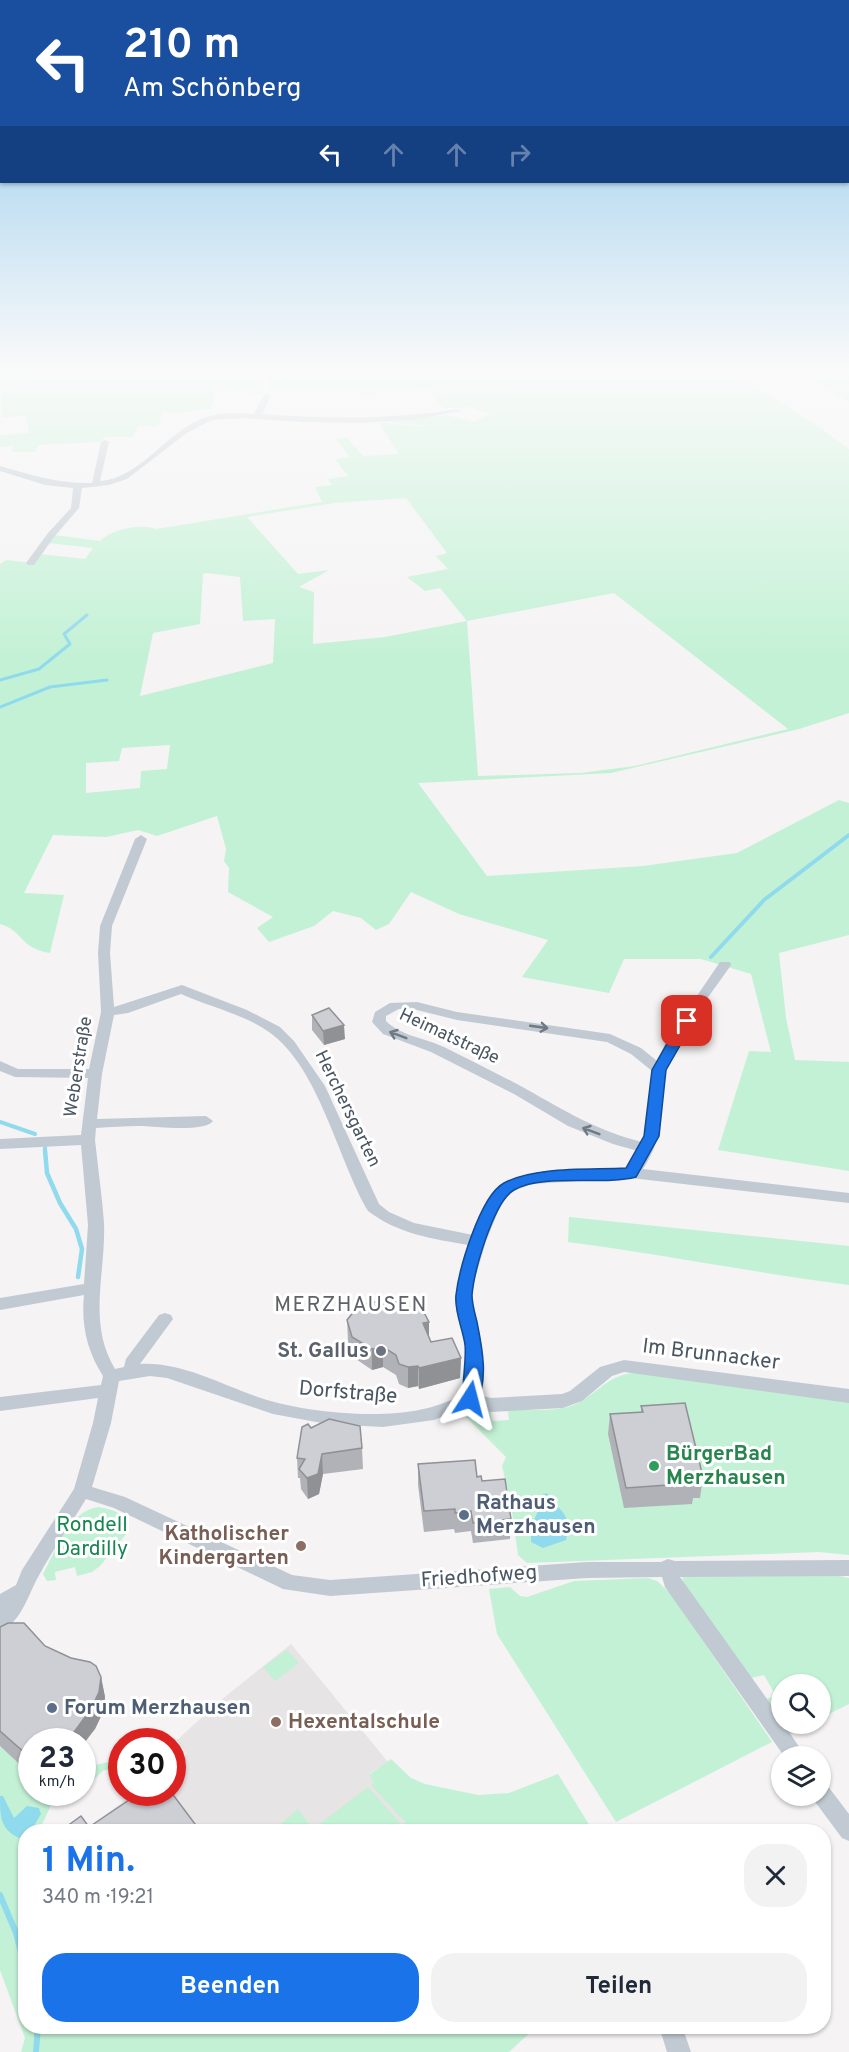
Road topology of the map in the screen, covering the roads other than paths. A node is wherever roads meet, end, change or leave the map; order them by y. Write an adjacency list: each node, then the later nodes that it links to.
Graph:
1 (2, 469): 5 (street)
2 (100, 469): 4 (street)
3 (138, 469): 4 (street)
4 (98, 483): 5 (street)
5 (78, 486): 6 (street)
6 (31, 563)
7 (141, 838): 9 (street, Weberstraße)
8 (725, 965): 11 (street)
9 (108, 1012): 12 (street, Weberstraße); 19 (street, Herchersgarten)
10 (0, 1065): 12 (street)
11 (659, 1070): 16 (street); 16 (street, Heimatstraße, one-way to 11)
12 (95, 1074): 14 (street, Weberstraße)
13 (207, 1121): 14 (street)
14 (89, 1132): 15 (street); 20 (street, Weberstraße)
15 (0, 1144)
16 (647, 1148): 17 (street)
17 (631, 1173): 18 (street); 19 (street)
18 (849, 1198)
19 (478, 1241): 26 (street)
20 (92, 1288): 21 (street); 24 (street, Weberstraße)
21 (0, 1304)
22 (165, 1319): 23 (street)
23 (132, 1369): 24 (street, Dorfstraße); 26 (street, Dorfstraße)
24 (108, 1383): 27 (street, Dorfstraße); 28 (street)
25 (849, 1396): 26 (street, Im Brunnacker)
26 (470, 1399)
27 (0, 1404)
28 (82, 1491): 29 (street, Friedhofweg); 31 (street)
29 (668, 1568): 30 (street, Friedhofweg); 34 (street)
30 (849, 1568)
31 (21, 1591): 32 (street); 33 (street)
32 (0, 1604)
33 (0, 1623)
34 (788, 1746)
35 (830, 1806): 36 (street)
36 (849, 1831)
37 (673, 2034): 38 (street)
38 (679, 2052)

